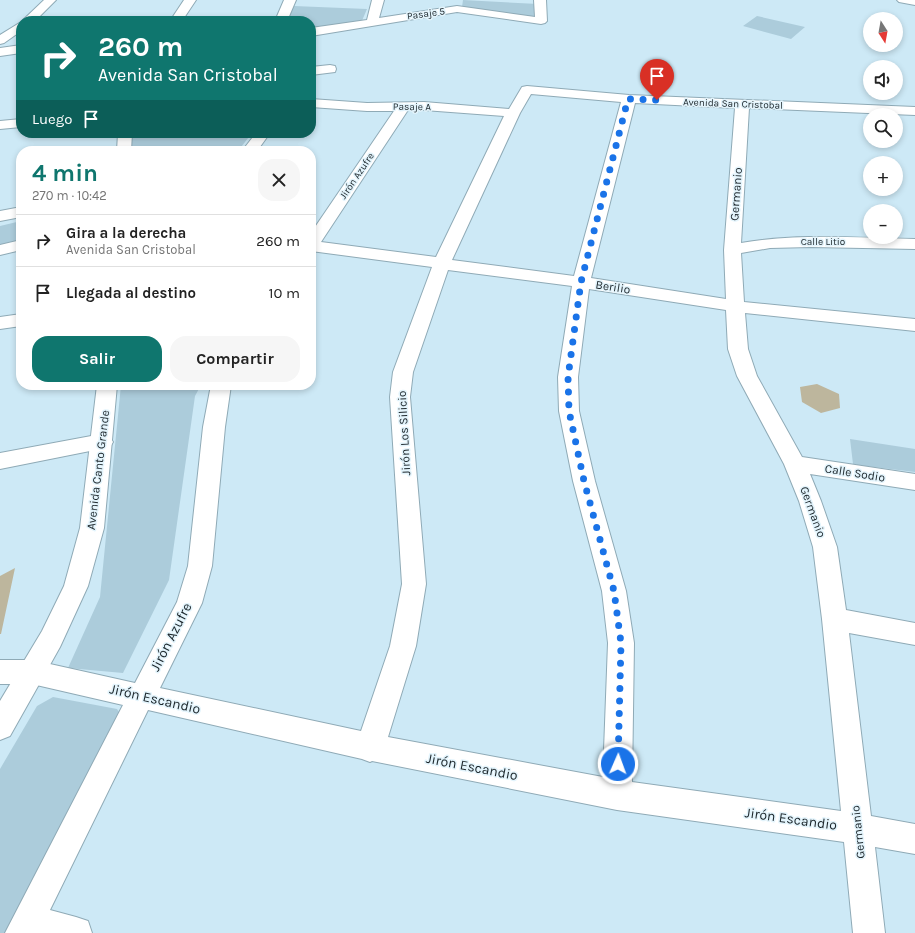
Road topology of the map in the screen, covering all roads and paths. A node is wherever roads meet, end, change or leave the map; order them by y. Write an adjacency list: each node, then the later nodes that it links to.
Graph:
1 (50, 0): 9 (street)
2 (190, 0): 10 (street)
3 (290, 0): 11 (street)
4 (378, 0): 12 (street)
5 (540, 0): 8 (street, Pasaje 5)
6 (903, 0): 7 (street)
7 (915, 2)
8 (458, 5): 12 (street, Pasaje 5)
9 (33, 16)
10 (179, 16)
11 (283, 16)
12 (372, 21): 14 (street, Pasaje 5)
13 (16, 29): 15 (street)
14 (316, 31)
15 (0, 40)
16 (16, 50): 17 (street)
17 (0, 52)
18 (330, 69): 19 (street)
19 (316, 70)
20 (527, 90): 21 (street, Avenida San Cristobal); 26 (street, Jirón Los Silicio)
21 (628, 99): 23 (street, Avenida San Cristobal); 40 (street)
22 (316, 104): 24 (street, Pasaje A)
23 (742, 105): 25 (street, Avenida San Cristobal); 38 (street, Germanio)
24 (403, 107): 26 (street, Pasaje A); 33 (street, Jirón Azufre)
25 (915, 111)
26 (513, 113): 39 (street, Jirón Los Silicio)
27 (16, 123): 28 (street)
28 (0, 125)
29 (259, 138): 30 (street)
30 (253, 146)
31 (16, 213): 32 (street)
32 (0, 216)
33 (316, 238)
34 (915, 244): 38 (street, Calle Litio)
35 (16, 246): 37 (street)
36 (316, 246): 39 (street, Berilio)
37 (0, 250)
38 (732, 250): 41 (street, Germanio)
39 (442, 263): 40 (street, Berilio); 57 (street, Jirón Los Silicio)
40 (581, 282): 41 (street, Berilio); 58 (street)
41 (734, 306): 44 (street, Berilio); 49 (street, Germanio)
42 (16, 321): 43 (street)
43 (0, 323)
44 (915, 325)
45 (107, 390): 47 (street, Avenida Canto Grande)
46 (220, 390): 55 (street, Jirón Azufre)
47 (102, 442): 48 (street); 54 (street, Avenida Canto Grande)
48 (0, 461)
49 (795, 464): 50 (street, Calle Sodio); 51 (street, Germanio)
50 (915, 482)
51 (835, 620): 52 (street); 59 (street, Germanio)
52 (915, 634)
53 (0, 672): 54 (street, Jirón Escandio)
54 (32, 672): 55 (street, Jirón Escandio); 56 (street, Avenida Canto Grande)
55 (141, 696): 57 (street, Jirón Escandio); 61 (street, Jirón Azufre)
56 (0, 727)
57 (370, 748): 58 (street, Jirón Escandio)
58 (617, 795): 59 (street, Jirón Escandio)
59 (858, 828): 60 (street, Jirón Escandio); 63 (street, Germanio)
60 (915, 839)
61 (24, 927): 62 (street)
62 (76, 933)
63 (869, 933)

